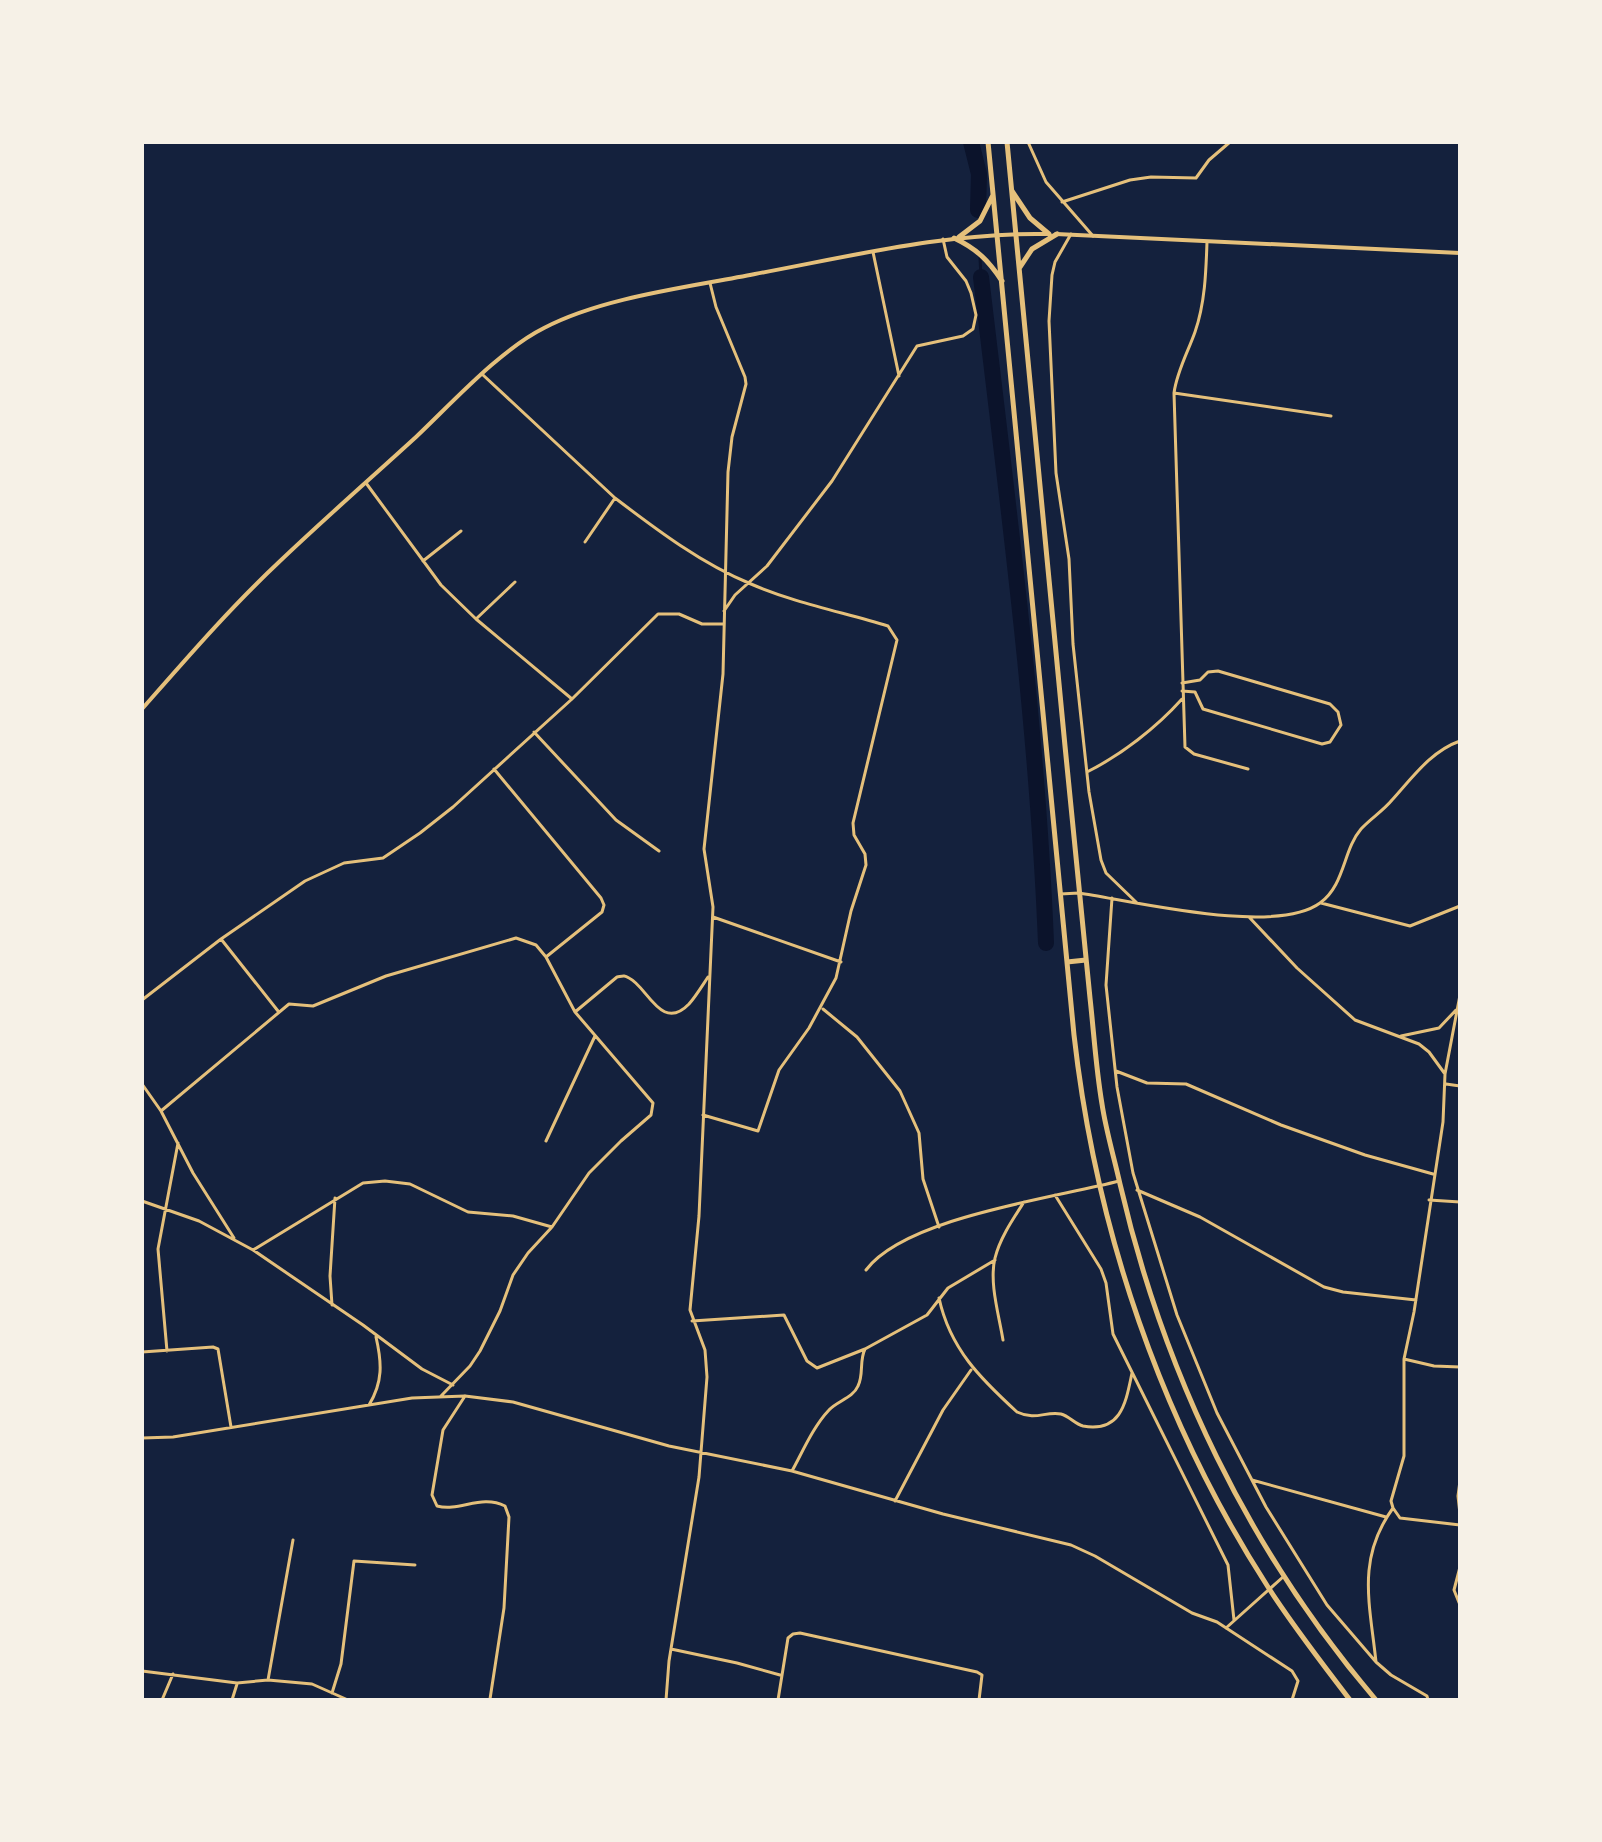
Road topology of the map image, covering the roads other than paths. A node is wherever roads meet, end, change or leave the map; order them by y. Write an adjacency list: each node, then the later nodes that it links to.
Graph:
1 (988, 142): 6 (main road)
2 (1007, 142): 5 (main road)
3 (1028, 142): 7 (street)
4 (1230, 142): 7 (street)
5 (1012, 190): 9 (main road); 10 (main road)
6 (994, 194): 8 (main road); 14 (main road)
7 (1062, 202): 13 (street)
8 (998, 233): 9 (street); 14 (street); 20 (main road)
9 (1015, 233): 10 (street); 19 (main road)
10 (1049, 234): 11 (street)
11 (1057, 234): 12 (street); 19 (main road)
12 (1071, 234): 13 (street); 46 (street)
13 (1093, 236): 16 (street)
14 (957, 237): 15 (street); 20 (main road)
15 (943, 239): 17 (street); 23 (street)
16 (1207, 242): 18 (street); 24 (street)
17 (873, 252): 21 (street); 23 (street)
18 (1460, 253)
19 (1018, 269): 48 (main road)
20 (1002, 282): 49 (main road)
21 (710, 283): 22 (street); 31 (street)
22 (483, 375): 26 (street); 27 (street)
23 (899, 376): 33 (street)
24 (1174, 393): 25 (street); 37 (street)
25 (1331, 416)
26 (366, 483): 30 (street); 41 (street)
27 (615, 498): 29 (street); 31 (street)
28 (461, 531): 30 (street)
29 (585, 542)
30 (423, 561): 35 (street)
31 (725, 572): 33 (street); 34 (street)
32 (515, 582): 35 (street)
33 (749, 584): 34 (street); 59 (street)
34 (724, 611): 36 (street)
35 (476, 619): 39 (street)
36 (724, 624): 39 (street); 54 (street)
37 (1181, 683): 38 (street); 38 (street)
38 (1182, 691): 40 (street)
39 (572, 699): 42 (street)
40 (1182, 699): 45 (street); 46 (street)
41 (142, 709)
42 (534, 732): 44 (street); 47 (street)
43 (1460, 741): 52 (street)
44 (494, 769): 56 (street); 57 (street)
45 (1248, 769)
46 (1087, 772): 51 (street)
47 (659, 851)
48 (1079, 893): 49 (street); 50 (street); 58 (main road)
49 (1060, 894): 60 (main road)
50 (1112, 898): 51 (street); 70 (street)
51 (1137, 903): 55 (street)
52 (1321, 903): 53 (street); 55 (street)
53 (1460, 906)
54 (712, 916): 59 (street); 61 (street)
55 (1249, 917): 69 (street)
56 (221, 939): 63 (street); 66 (street)
57 (546, 957): 66 (street); 67 (street)
58 (1086, 960): 60 (main road); 80 (main road)
59 (841, 962): 65 (street)
60 (1067, 962): 81 (main road)
61 (708, 977): 67 (street); 76 (street)
62 (1460, 995): 64 (street)
63 (142, 1000)
64 (1459, 1007): 69 (street); 71 (street)
65 (821, 1008): 76 (street); 91 (street)
66 (278, 1012): 75 (street)
67 (575, 1012): 68 (street)
68 (595, 1036): 77 (street); 90 (street)
69 (1400, 1036): 71 (street)
70 (1116, 1071): 79 (street); 82 (street)
71 (1445, 1074): 73 (street)
72 (142, 1084): 75 (street)
73 (1446, 1084): 74 (street); 79 (street)
74 (1460, 1086)
75 (161, 1111): 78 (street)
76 (703, 1115): 99 (street)
77 (546, 1141)
78 (178, 1143): 89 (street); 92 (street)
79 (1433, 1174): 85 (street)
80 (1119, 1181): 81 (street); 127 (main road)
81 (1100, 1186): 83 (street); 128 (main road)
82 (1137, 1190): 97 (street); 117 (street)
83 (1055, 1195): 87 (street); 108 (street)
84 (335, 1198): 90 (street); 93 (street); 98 (street)
85 (1429, 1200): 88 (street); 97 (street)
86 (142, 1201): 89 (street)
87 (1024, 1202): 91 (street); 94 (street)
88 (1460, 1202)
89 (166, 1208): 92 (street); 103 (street)
90 (552, 1227): 109 (street)
91 (939, 1227): 95 (street)
92 (236, 1241): 93 (street)
93 (253, 1250): 98 (street)
94 (995, 1260): 96 (street); 101 (street)
95 (866, 1270)
96 (939, 1298): 102 (street); 107 (street)
97 (1416, 1300): 105 (street)
98 (332, 1305): 100 (street)
99 (692, 1321): 102 (street); 115 (street)
100 (375, 1334): 109 (street); 112 (street)
101 (1003, 1340)
102 (865, 1349): 116 (street)
103 (167, 1351): 104 (street); 113 (street)
104 (142, 1352)
105 (1404, 1359): 106 (street); 120 (street)
106 (1460, 1367)
107 (972, 1369): 108 (street); 119 (street)
108 (1132, 1373): 130 (street)
109 (453, 1385): 110 (street)
110 (441, 1396): 111 (street); 112 (street)
111 (465, 1396): 115 (street); 140 (street)
112 (369, 1405): 113 (street)
113 (231, 1428): 114 (street)
114 (142, 1438)
115 (699, 1452): 116 (street); 132 (street)
116 (792, 1471): 119 (street)
117 (1252, 1480): 122 (street); 133 (street)
118 (1460, 1481): 121 (street)
119 (895, 1501): 131 (street)
120 (1393, 1508): 122 (street); 123 (street)
121 (1460, 1514)
122 (1386, 1517): 133 (street)
123 (1460, 1525)
124 (293, 1540): 137 (street)
125 (415, 1565): 139 (street)
126 (1460, 1567): 129 (street)
127 (1283, 1577): 128 (street); 149 (main road)
128 (1268, 1588): 130 (street); 148 (main road)
129 (1460, 1605)
130 (1234, 1620): 131 (street)
131 (1226, 1628): 147 (street)
132 (671, 1649): 136 (street); 144 (street)
133 (1376, 1662): 150 (street)
134 (142, 1671): 135 (street)
135 (173, 1673): 138 (street); 141 (street)
136 (781, 1675): 145 (street); 146 (street)
137 (268, 1680): 138 (street); 139 (street)
138 (237, 1683): 142 (street)
139 (332, 1693): 143 (street)
140 (490, 1699)
141 (162, 1700)
142 (232, 1700)
143 (348, 1700)
144 (666, 1700)
145 (778, 1700)
146 (979, 1700)
147 (1292, 1700)
148 (1350, 1700)
149 (1376, 1700)
150 (1428, 1700)

